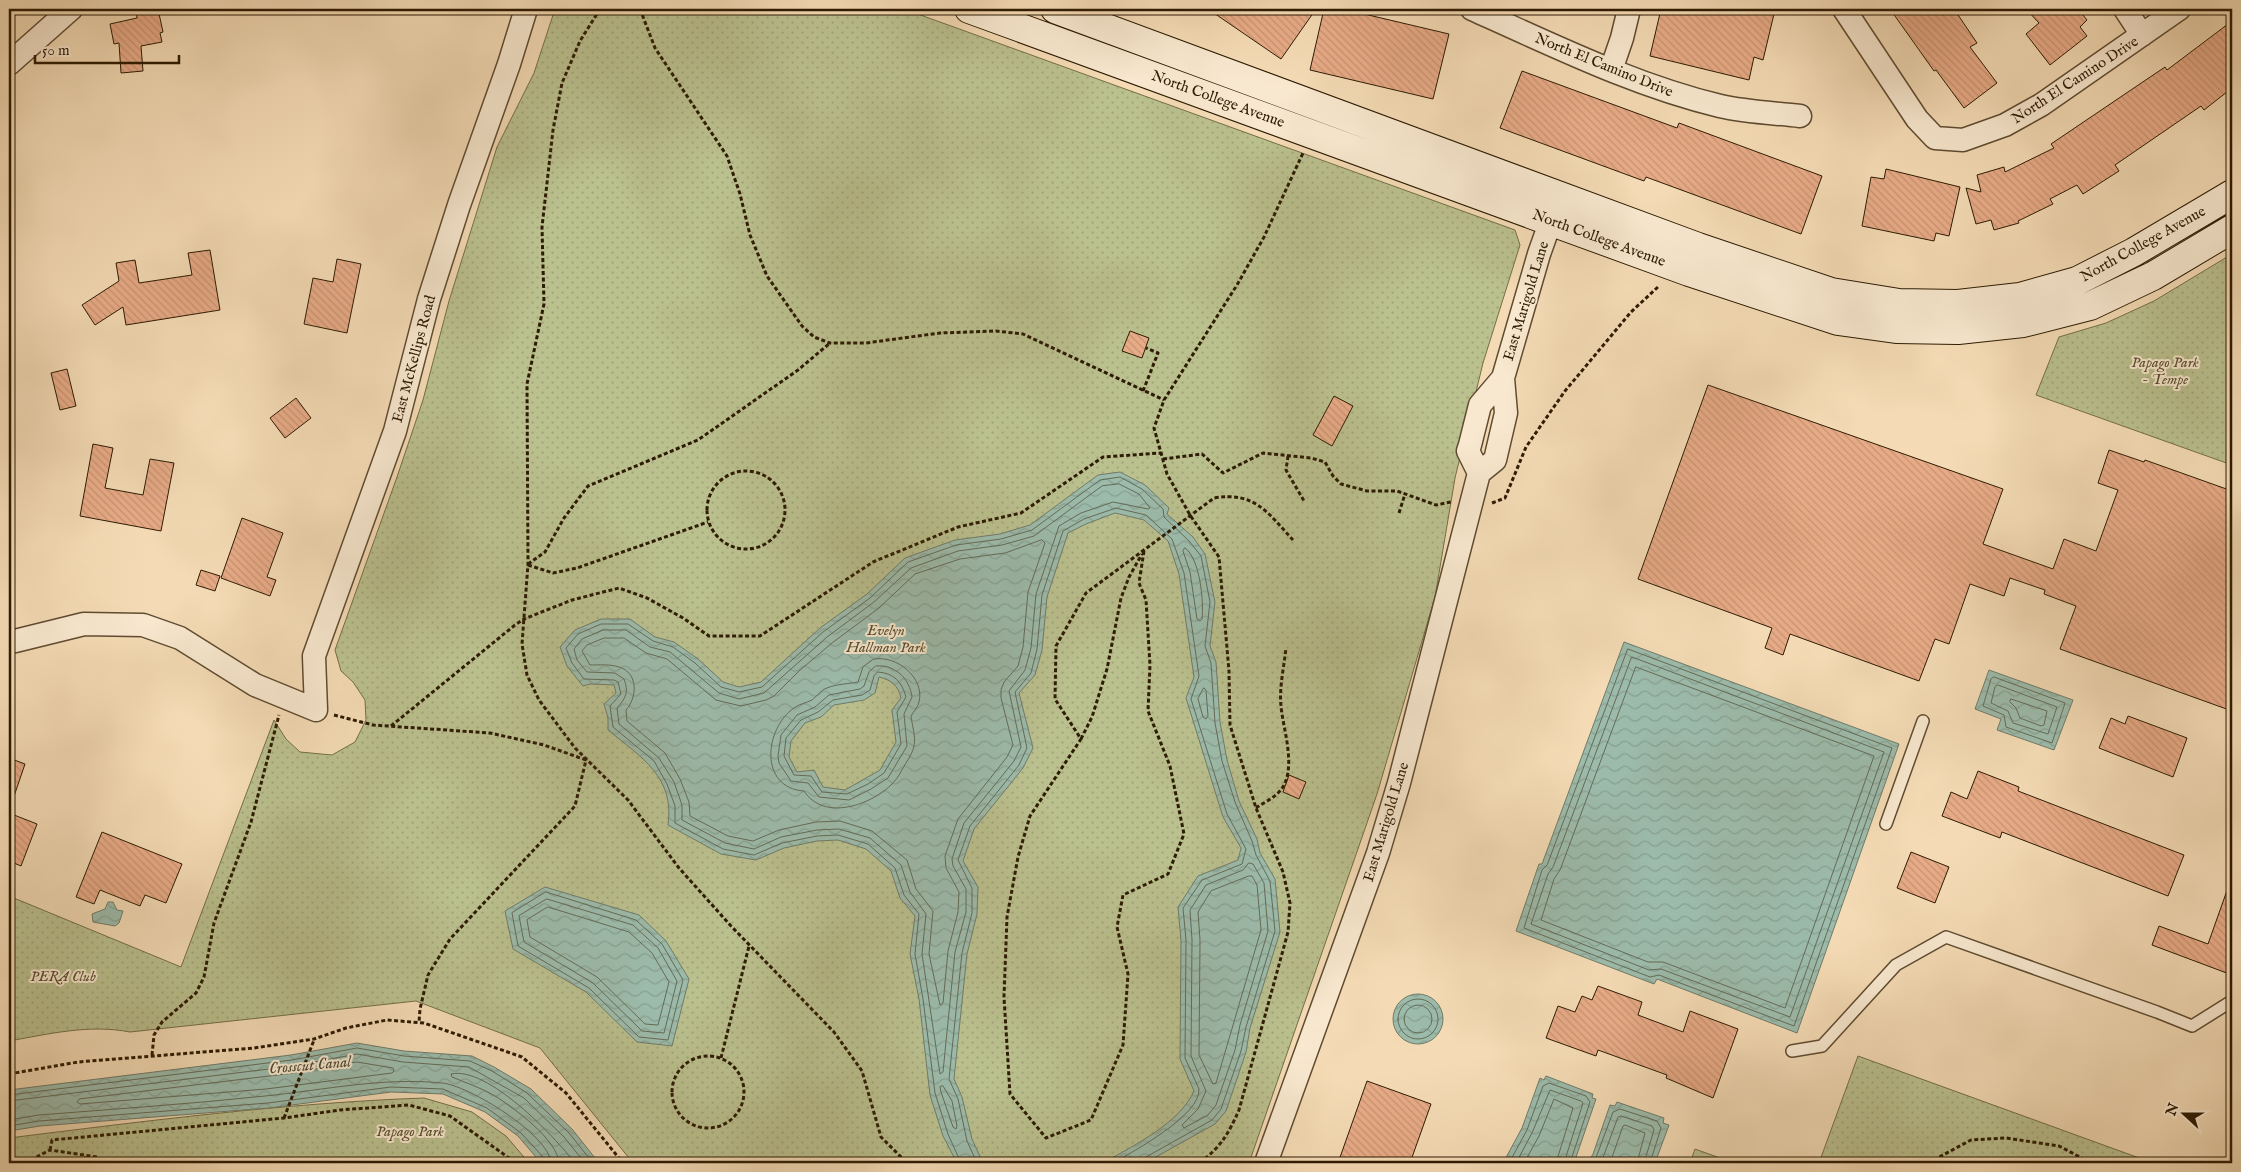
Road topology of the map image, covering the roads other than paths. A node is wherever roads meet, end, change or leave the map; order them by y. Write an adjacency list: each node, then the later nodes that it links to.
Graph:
1 (71, 9): 12 (street)
2 (526, 9): 19 (street, East McKellips Road)
3 (969, 9): 17 (street, North College Avenue)
4 (1055, 9): 10 (street, North College Avenue)
5 (1472, 9): 13 (street, North El Camino Drive)
6 (1629, 9): 13 (street)
7 (1844, 9): 11 (street, North El Camino Drive)
8 (2125, 9): 11 (street)
9 (2179, 9): 11 (street, North El Camino Drive)
10 (1084, 14): 16 (street, North College Avenue)
11 (2142, 35)
12 (9, 64)
13 (1611, 70): 14 (street, North El Camino Drive)
14 (1800, 116)
15 (2232, 194): 16 (street, North College Avenue)
16 (1560, 196): 17 (street, East Marigold Lane)
17 (1551, 221): 18 (street, North College Avenue); 24 (street, East Marigold Lane)
18 (2232, 229)
19 (9, 640)
20 (1923, 721): 21 (lane)
21 (1886, 824)
22 (2232, 1001): 23 (lane)
23 (1792, 1051)
24 (1266, 1163)

